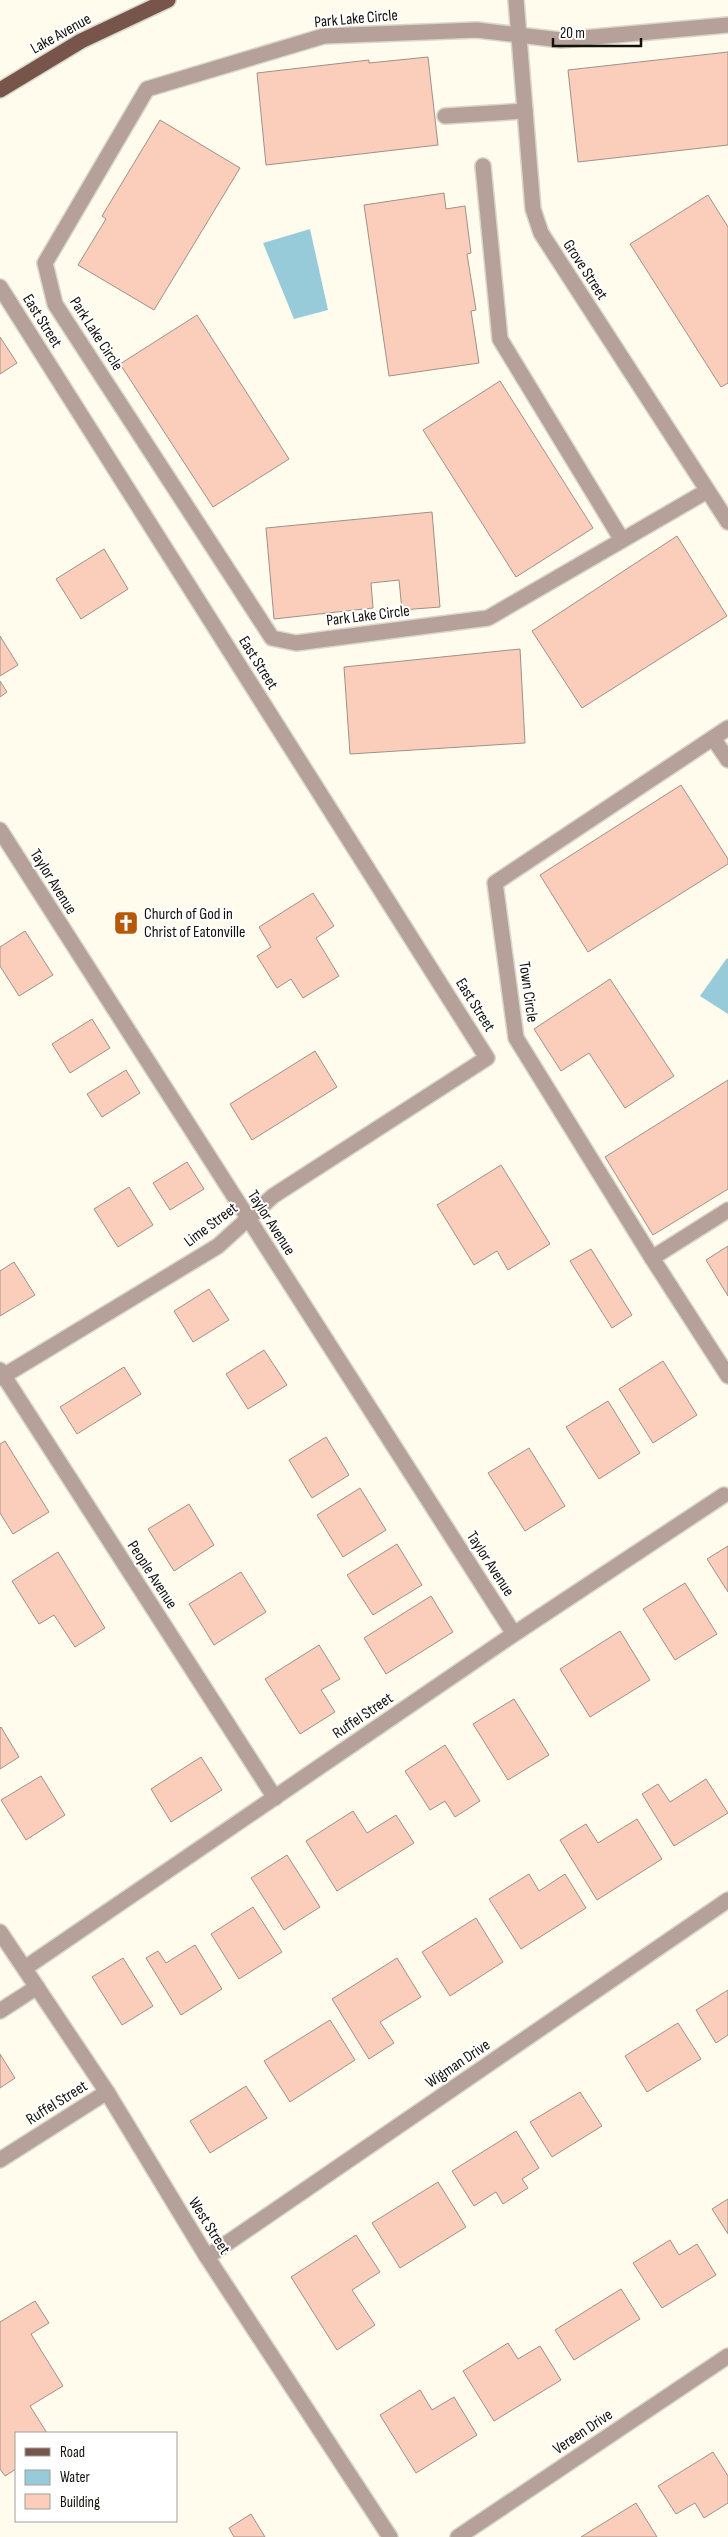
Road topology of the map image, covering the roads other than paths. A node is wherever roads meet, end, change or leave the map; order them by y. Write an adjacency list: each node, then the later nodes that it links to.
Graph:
1 (168, 0): 5 (main road, Lake Avenue)
2 (516, 0): 4 (street, Grove Street)
3 (728, 25): 4 (street, Park Lake Circle)
4 (519, 35): 6 (street, Grove Street); 12 (street, Park Lake Circle)
5 (0, 90)
6 (525, 111): 7 (street); 10 (street, Grove Street)
7 (445, 116)
8 (483, 166): 12 (street)
9 (0, 287): 17 (street, East Street)
10 (707, 491): 11 (street, Grove Street); 12 (street, Park Lake Circle)
11 (728, 522)
12 (622, 540)
13 (728, 728): 14 (street, Town Circle)
14 (713, 738): 15 (street); 20 (street, Town Circle)
15 (728, 760)
16 (0, 830): 19 (street, Taylor Avenue)
17 (487, 1058): 19 (street, Lime Street)
18 (728, 1210): 20 (street)
19 (248, 1220): 21 (street, Lime Street); 24 (street, Taylor Avenue)
20 (652, 1258): 22 (street)
21 (1, 1375): 25 (street, People Avenue)
22 (728, 1376)
23 (724, 1495): 24 (street, Ruffel Street)
24 (514, 1634): 25 (street, Ruffel Street)
25 (275, 1798): 28 (street, Ruffel Street)
26 (728, 1900): 33 (street, Wigman Drive)
27 (2, 1937): 28 (street, West Street)
28 (25, 1968): 29 (street, West Street)
29 (38, 1987): 30 (street); 31 (street, West Street)
30 (0, 2011)
31 (107, 2092): 32 (street, Ruffel Street); 33 (street, West Street)
32 (0, 2160)
33 (207, 2257): 35 (street, West Street)
34 (728, 2356): 36 (street, Vereen Drive)
35 (390, 2537)
36 (458, 2537)

